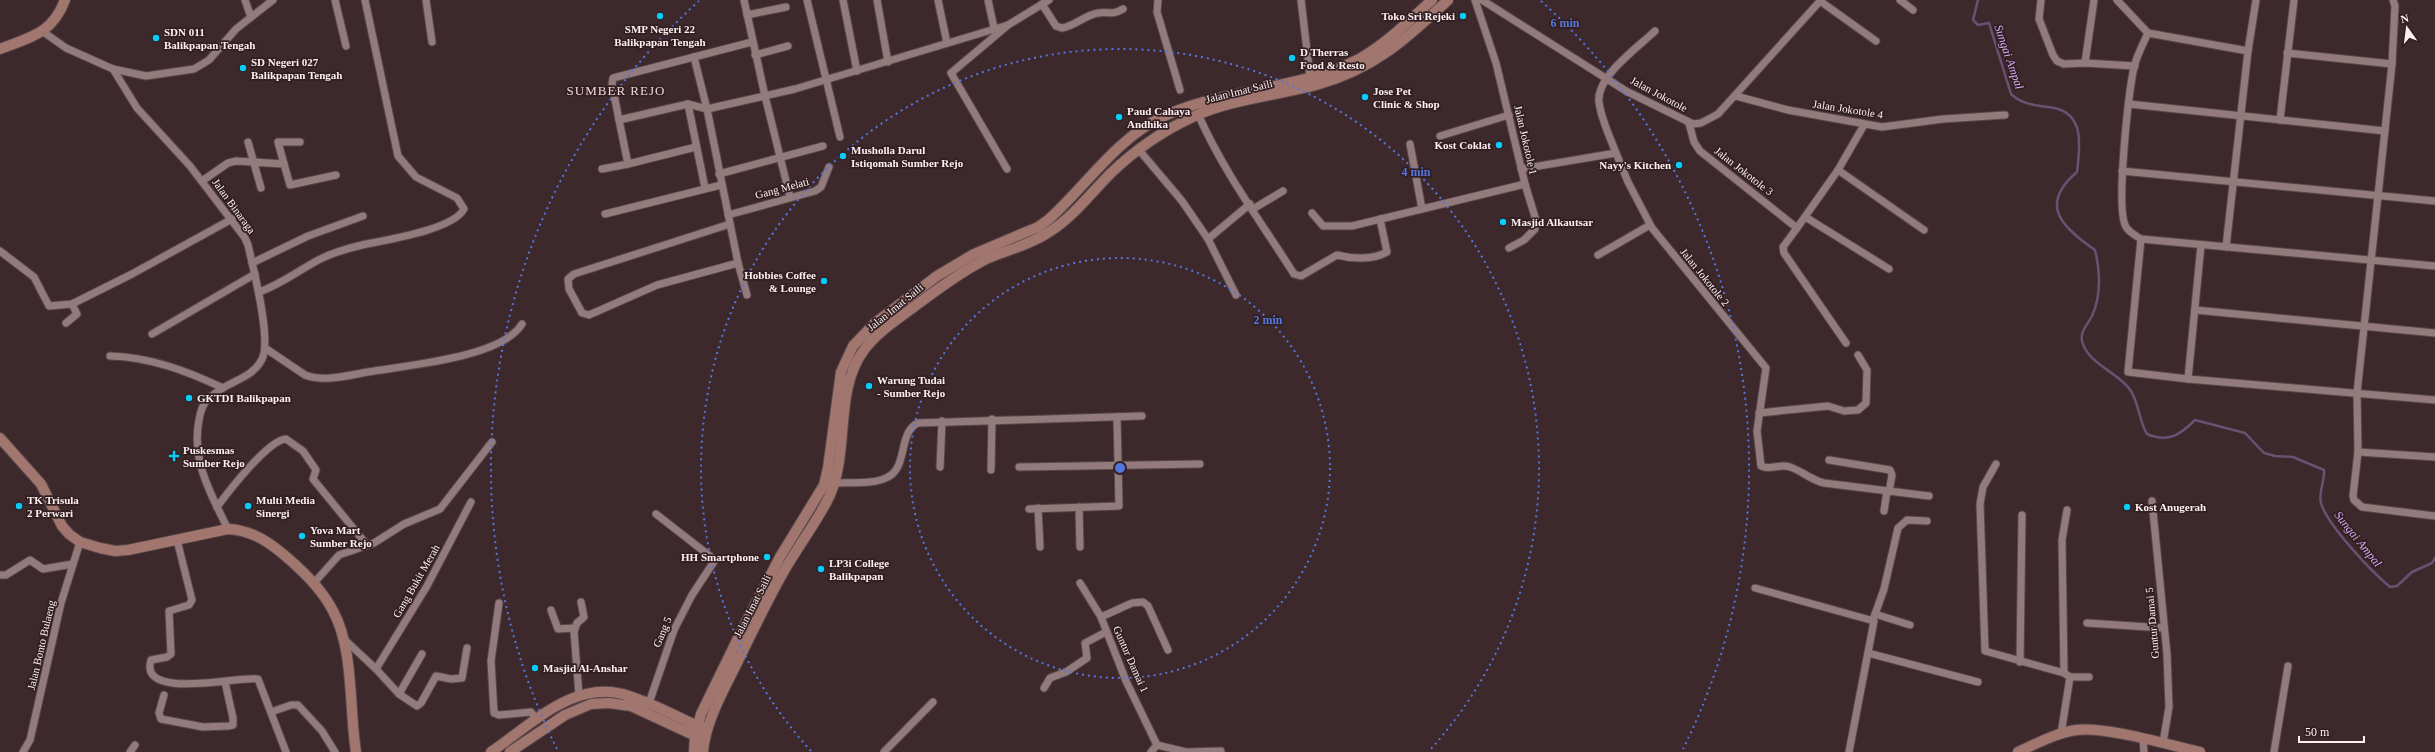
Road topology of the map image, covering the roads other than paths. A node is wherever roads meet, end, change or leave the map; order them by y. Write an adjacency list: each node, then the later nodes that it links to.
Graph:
1 (65, 0): 35 (main road)
2 (245, 0): 32 (street)
3 (273, 0): 32 (street)
4 (335, 0): 42 (street)
5 (365, 0): 132 (street)
6 (426, 0): 39 (street)
7 (744, 0): 31 (street)
8 (807, 0): 57 (street)
9 (842, 0): 54 (street)
10 (877, 0): 49 (street)
11 (938, 0): 41 (street)
12 (988, 0): 34 (street)
13 (1158, 0): 58 (street)
14 (1301, 0): 55 (street)
15 (1432, 0): 55 (main road, Jalan Imat Saili)
16 (1448, 0): 64 (main road, Jalan Imat Saili)
17 (1476, 0): 65 (street, Jalan Jokotole 1)
18 (1482, 0): 56 (street, Jalan Jokotole)
19 (1820, 0): 38 (street); 60 (street, Jalan Jokotole)
20 (1900, 0): 30 (street)
21 (2041, 0): 50 (street)
22 (2094, 0): 50 (street)
23 (2117, 0): 37 (street)
24 (2256, 0): 45 (street)
25 (2294, 0): 46 (street)
26 (2393, 0): 51 (street)
27 (1046, 2): 29 (street); 33 (street)
28 (786, 7): 31 (street)
29 (1123, 9)
30 (1913, 10)
31 (747, 15): 40 (street)
32 (251, 17): 53 (street)
33 (1008, 25): 34 (street); 89 (street)
34 (994, 28): 41 (street)
35 (42, 31): 44 (main road); 53 (street)
36 (1655, 31): 56 (street)
37 (2148, 33): 45 (street); 52 (street)
38 (1876, 41)
39 (432, 42)
40 (752, 42): 47 (street); 48 (street)
41 (947, 43): 49 (street)
42 (346, 46)
43 (788, 46): 47 (street)
44 (0, 49)
45 (2248, 51): 67 (street)
46 (2287, 53): 51 (street); 69 (street)
47 (755, 56): 59 (street)
48 (694, 57): 63 (street); 68 (street)
49 (888, 62): 54 (street)
50 (2085, 63): 52 (street)
51 (2392, 64): 72 (street)
52 (2134, 66): 62 (street)
53 (113, 69): 94 (street, Jalan Binaraga)
54 (857, 71): 57 (street)
55 (1310, 76): 119 (main road, Jalan Imat Saili)
56 (1607, 76): 70 (street, Jalan Jokotole); 81 (street, Jalan Jokotole 2)
57 (825, 80): 59 (street); 74 (street)
58 (1180, 90)
59 (764, 96): 63 (street); 82 (street)
60 (1736, 96): 70 (street, Jalan Jokotole); 71 (street, Jalan Jokotole 4)
61 (688, 104): 63 (street); 68 (street); 79 (street)
62 (2129, 104): 67 (street); 91 (street)
63 (707, 109): 92 (street)
64 (1198, 114): 80 (main road, Jalan Imat Saili); 104 (street)
65 (1509, 115): 73 (street); 88 (street, Jalan Jokotole 1)
66 (2005, 115): 71 (street, Jalan Jokotole 4)
67 (2241, 116): 69 (street); 95 (street)
68 (619, 120): 85 (street)
69 (2280, 120): 72 (street)
70 (1689, 123): 115 (street, Jalan Jokotole 3)
71 (1864, 125): 90 (street)
72 (2385, 132): 102 (street)
73 (1440, 136)
74 (840, 138)
75 (248, 142): 83 (street)
76 (300, 142): 84 (street)
77 (1410, 144): 105 (street)
78 (823, 146): 82 (street)
79 (696, 147): 85 (street); 99 (street)
80 (1138, 150): 117 (street); 124 (main road, Jalan Imat Saili)
81 (1616, 153): 88 (street); 114 (street, Jalan Jokotole 2)
82 (781, 158): 92 (street); 101 (street)
83 (254, 163): 84 (street); 94 (street); 98 (street)
84 (284, 164): 93 (street)
85 (628, 164): 87 (street)
86 (829, 167): 101 (street, Gang Melati)
87 (602, 169)
88 (1521, 169): 96 (street, Jalan Jokotole 1)
89 (1007, 170)
90 (1838, 170): 110 (street); 116 (street)
91 (2122, 170): 95 (street); 118 (street)
92 (719, 174): 97 (street)
93 (336, 175)
94 (202, 181): 111 (street, Jalan Binaraga)
95 (2234, 182): 102 (street); 121 (street)
96 (1525, 184): 105 (street, Jalan Jokotole 1); 122 (street)
97 (721, 185): 99 (street); 108 (street)
98 (261, 188)
99 (705, 188): 107 (street)
100 (1283, 191): 104 (street)
101 (790, 197): 108 (street, Gang Melati)
102 (2377, 197): 103 (street); 126 (street)
103 (2435, 201)
104 (1251, 206): 112 (street); 117 (street)
105 (1422, 209): 112 (street, Jalan Jokotole 1)
106 (1312, 213): 112 (street, Jalan Jokotole 1)
107 (605, 214)
108 (728, 215): 113 (street)
109 (362, 216): 127 (street)
110 (1806, 218): 115 (street); 130 (street)
111 (232, 219): 127 (street, Jalan Binaraga); 135 (street)
112 (1377, 220)
113 (730, 224): 128 (street); 128 (street)
114 (1650, 225): 125 (street); 150 (street, Jalan Jokotole 2)
115 (1797, 228): 142 (street)
116 (1924, 230)
117 (1208, 239): 134 (street)
118 (2140, 239): 120 (street); 146 (street)
119 (1001, 242): 124 (main road); 222 (main road, Jalan Imat Saili)
120 (2200, 245): 121 (street); 136 (street)
121 (2226, 247): 126 (street)
122 (1509, 248)
123 (0, 251): 135 (street)
124 (1006, 252): 166 (main road, Jalan Imat Saili)
125 (1598, 255)
126 (2370, 261): 129 (street); 139 (street)
127 (252, 263): 131 (street, Jalan Binaraga)
128 (738, 263): 133 (street)
129 (2435, 266)
130 (1889, 269)
131 (255, 274): 132 (street, Jalan Binaraga); 141 (street)
132 (259, 292): 143 (street, Jalan Binaraga)
133 (747, 295)
134 (1236, 295)
135 (72, 304): 137 (street)
136 (2194, 310): 139 (street); 146 (street)
137 (66, 323)
138 (522, 324): 143 (street)
139 (2365, 326): 140 (street); 148 (street)
140 (2435, 332)
141 (152, 334)
142 (1846, 343)
143 (265, 348): 147 (street)
144 (1858, 355): 150 (street)
145 (110, 356): 147 (street)
146 (2188, 379): 148 (street)
147 (223, 388): 171 (street)
148 (2357, 393): 149 (street); 157 (street)
149 (2435, 400)
150 (1759, 413): 167 (street, Jalan Jokotole 2)
151 (1142, 416): 152 (street)
152 (1117, 417): 153 (street); 162 (street)
153 (992, 420): 154 (street); 165 (street)
154 (942, 421): 163 (street); 166 (street)
155 (0, 438): 183 (main road)
156 (492, 442): 184 (street)
157 (2358, 452): 158 (street); 179 (street)
158 (2435, 457)
159 (1828, 460): 167 (street)
160 (1200, 464): 162 (street)
161 (1996, 464): 207 (street)
162 (1118, 465): 164 (street); 172 (street)
163 (940, 467)
164 (1018, 467)
165 (991, 470)
166 (835, 483): 222 (main road, Jalan Imat Saili)
167 (1888, 492): 168 (street, Jalan Jokotole 2); 175 (street)
168 (1929, 496)
169 (2152, 501): 200 (street, Guntur Damai 5)
170 (471, 502): 209 (street, Gang Bukit Merah)
171 (217, 506): 181 (street); 184 (street)
172 (1079, 507): 173 (street); 186 (street)
173 (1038, 508): 174 (street); 185 (street)
174 (1029, 509)
175 (1884, 510)
176 (2068, 510): 210 (street)
177 (656, 514): 219 (street, Gang 5)
178 (2022, 515): 207 (street)
179 (2435, 516)
180 (1927, 521): 196 (street)
181 (228, 529): 182 (main road); 190 (main road)
182 (177, 540): 183 (main road); 212 (street)
183 (80, 542): 187 (street, Jalan Bonto Bulaeng)
184 (367, 545): 190 (street)
185 (1040, 547)
186 (1080, 547)
187 (73, 564): 188 (street); 229 (street, Jalan Bonto Bulaeng)
188 (0, 575)
189 (1080, 583): 195 (street, Guntur Damai 1)
190 (313, 584): 202 (main road)
191 (1755, 588): 196 (street)
192 (581, 602): 199 (street)
193 (499, 603): 221 (street)
194 (551, 610): 199 (street)
195 (1101, 617): 201 (street, Guntur Damai 1); 204 (street)
196 (1874, 617): 198 (street); 205 (street)
197 (2087, 623): 200 (street)
198 (1910, 626)
199 (574, 628): 217 (street)
200 (2164, 628): 225 (street, Guntur Damai 5)
201 (1106, 632): 214 (street); 227 (street, Guntur Damai 1)
202 (345, 640): 209 (street); 233 (main road)
203 (467, 648): 215 (street)
204 (1168, 650)
205 (1868, 653): 213 (street); 240 (street)
206 (422, 654): 215 (street)
207 (2020, 662): 210 (street)
208 (2288, 666): 244 (street)
209 (376, 669): 215 (street)
210 (2067, 675): 211 (street); 223 (street)
211 (2089, 677)
212 (225, 682): 216 (street); 220 (street)
213 (1978, 682)
214 (1044, 688)
215 (399, 694)
216 (164, 695)
217 (579, 695): 219 (main road); 221 (main road)
218 (933, 702): 238 (street)
219 (649, 703): 222 (main road)
220 (271, 712): 231 (street); 232 (street)
221 (537, 720): 234 (main road)
222 (701, 733): 235 (main road); 236 (main road); 237 (main road)
223 (2061, 734): 224 (main road); 241 (main road)
224 (2144, 739): 225 (main road); 242 (street)
225 (2163, 743): 243 (main road)
226 (135, 745): 230 (street)
227 (1157, 745): 228 (street); 239 (street)
228 (1221, 751)
229 (26, 752)
230 (130, 752)
231 (286, 752)
232 (335, 752)
233 (356, 752)
234 (491, 752)
235 (510, 752)
236 (694, 752)
237 (703, 752)
238 (884, 752)
239 (1151, 752)
240 (1849, 752)
241 (2018, 752)
242 (2144, 752)
243 (2200, 752)
244 (2274, 752)

